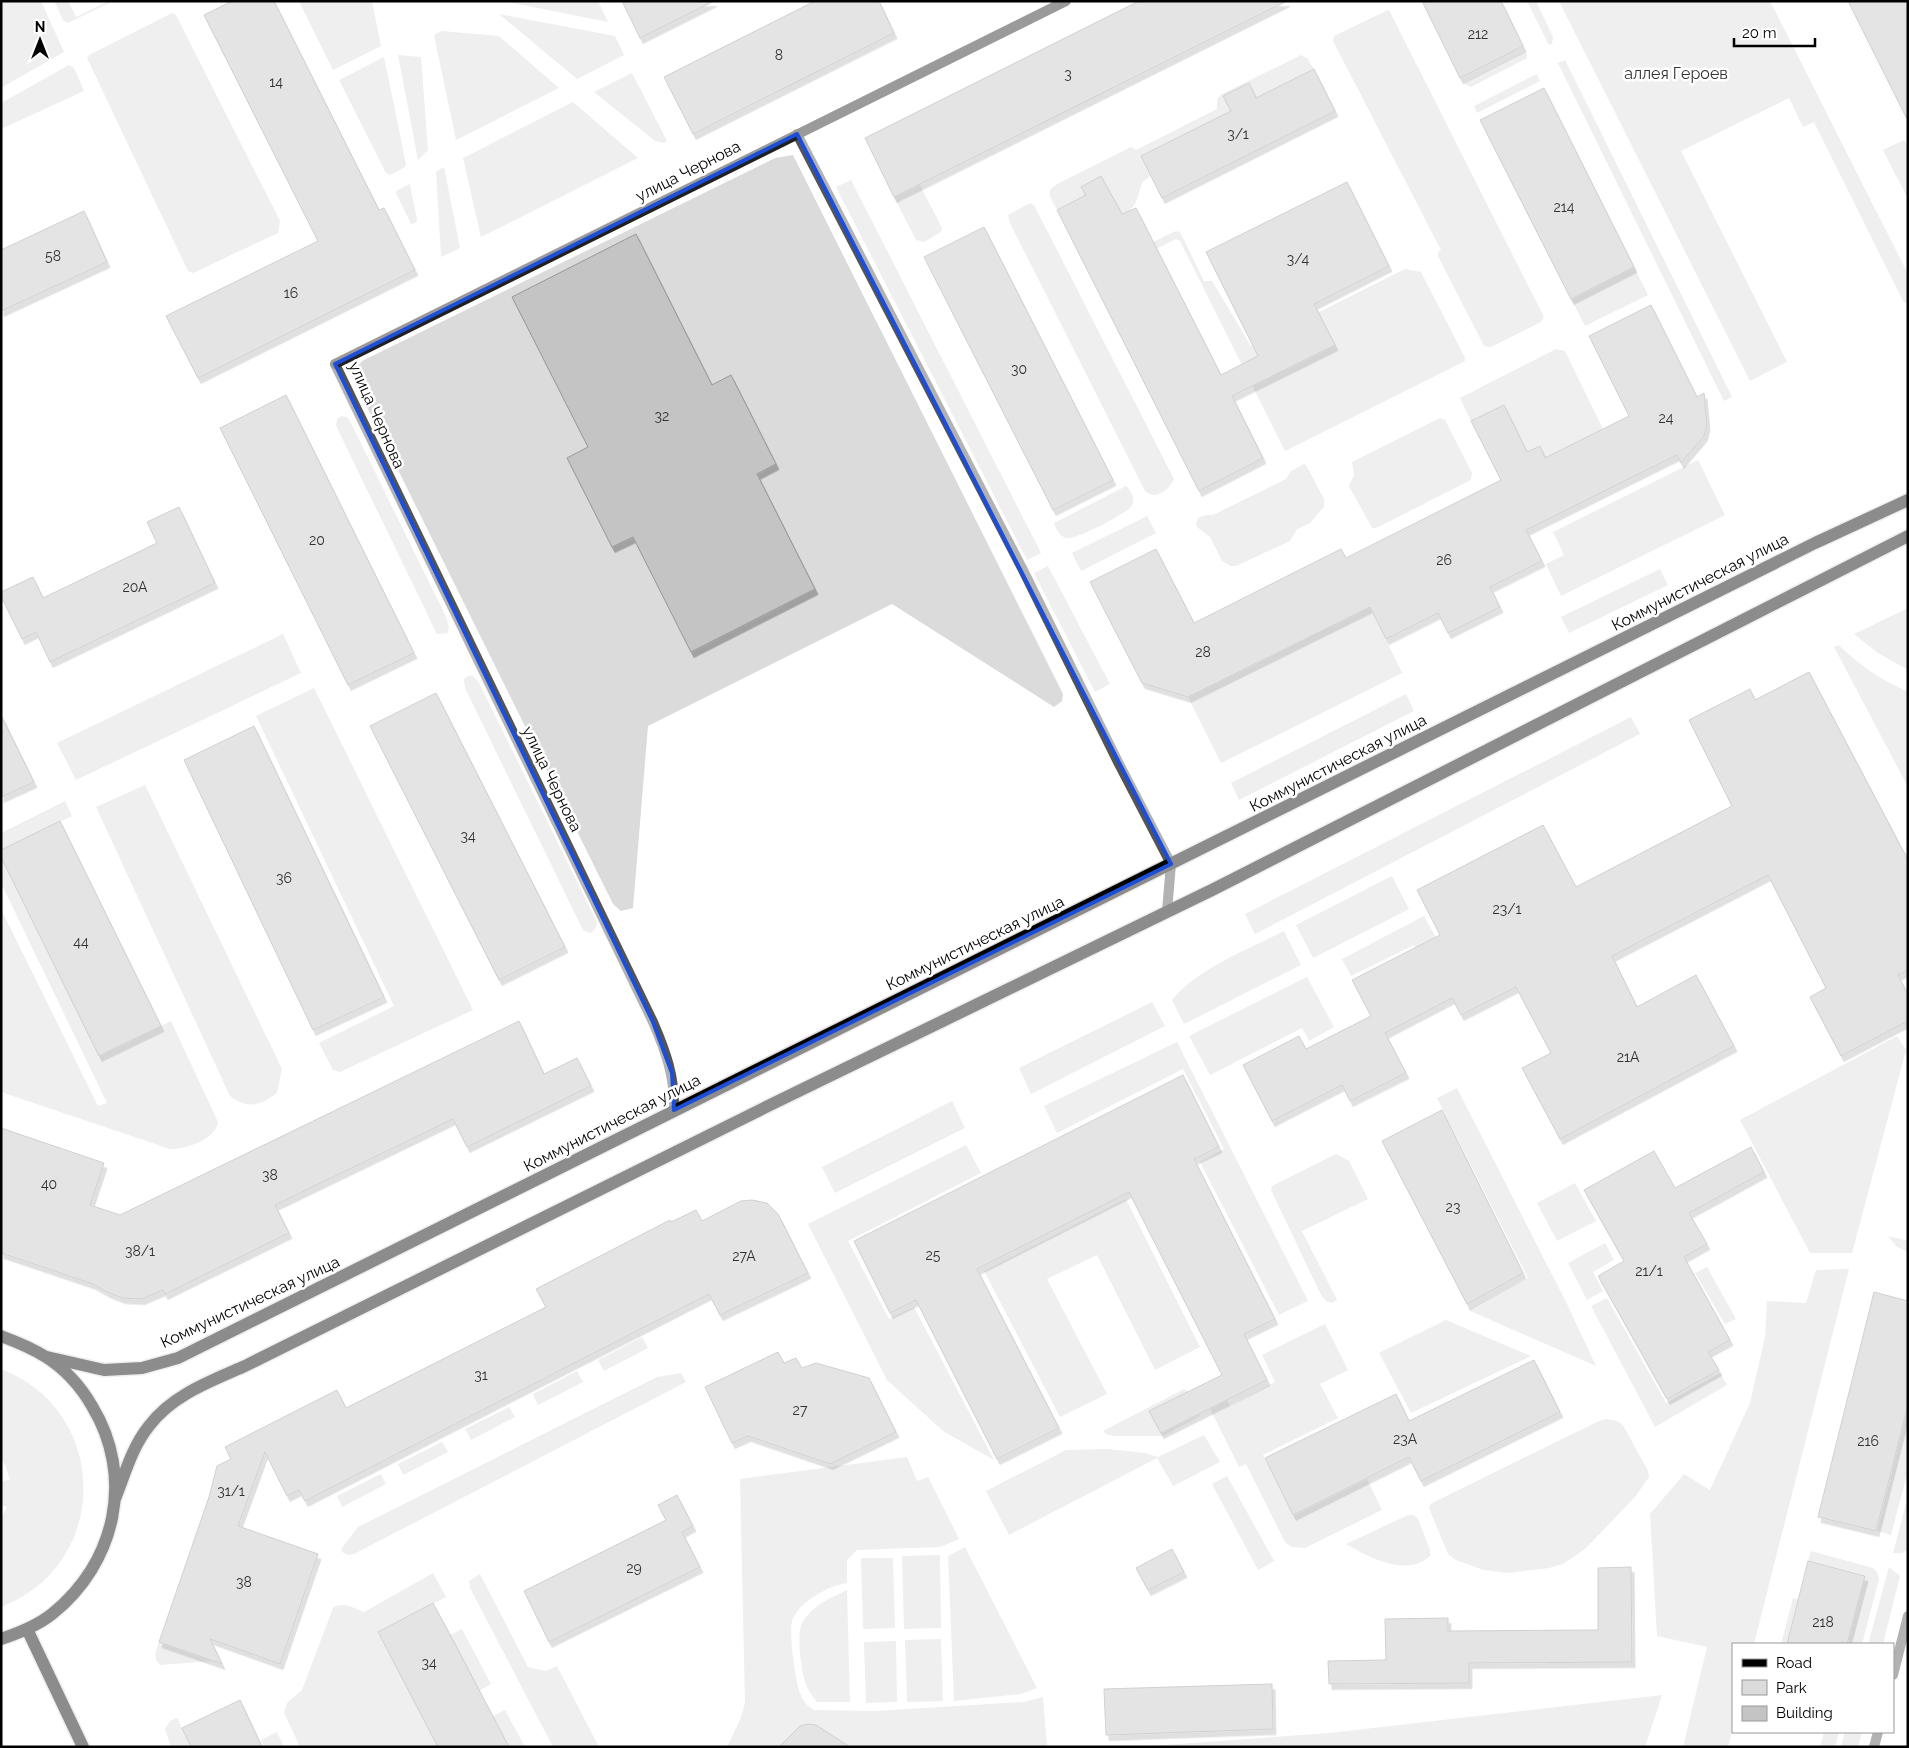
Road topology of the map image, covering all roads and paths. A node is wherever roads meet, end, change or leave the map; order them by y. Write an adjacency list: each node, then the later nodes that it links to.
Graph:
1 (1066, 1): 2 (street, улица Чернова)
2 (796, 134): 5 (street); 7 (street, улица Чернова)
3 (1908, 500): 5 (main road, Коммунистическая улица)
4 (1908, 536): 6 (main road)
5 (1171, 864): 6 (street); 7 (main road, Коммунистическая улица)
6 (1167, 911): 10 (main road)
7 (674, 1110): 9 (main road, Коммунистическая улица)
8 (1, 1336): 9 (main road)
9 (47, 1357): 10 (main road)
10 (115, 1499): 12 (main road)
11 (1908, 1616): 14 (street)
12 (27, 1629): 13 (main road); 16 (main road)
13 (1, 1639)
14 (1894, 1671)
15 (1878, 1733): 17 (street)
16 (83, 1747)
17 (1874, 1747)

